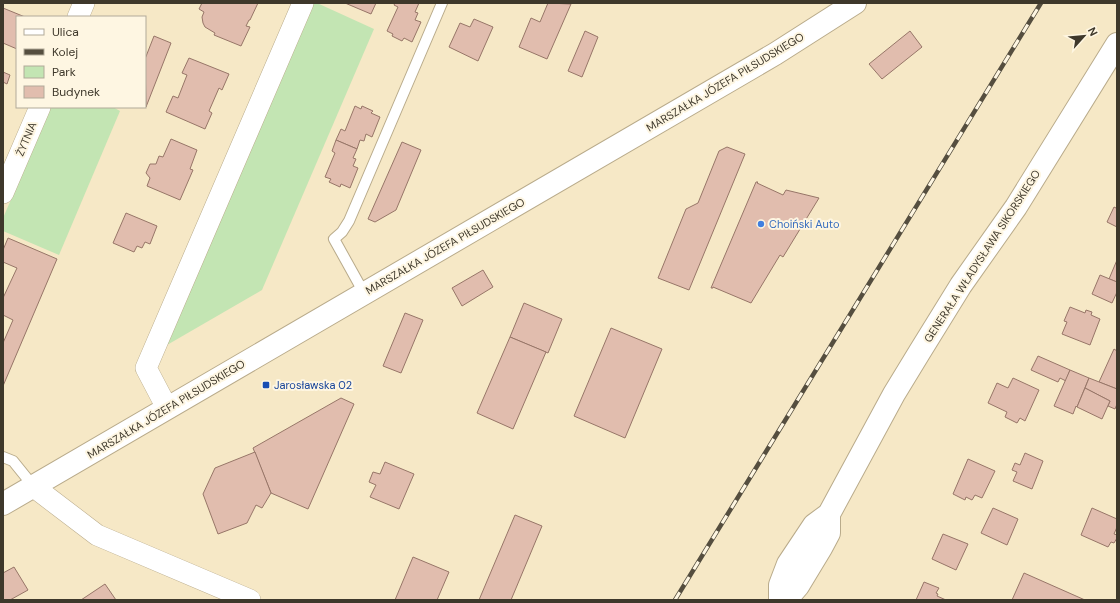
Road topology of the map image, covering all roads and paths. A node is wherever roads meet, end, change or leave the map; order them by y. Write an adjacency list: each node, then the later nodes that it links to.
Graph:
1 (84, 3): 5 (street)
2 (303, 3): 10 (street)
3 (442, 3): 9 (lane)
4 (855, 3): 9 (main road, MARSZAŁKA JÓZEFA PIŁSUDSKIEGO)
5 (78, 16)
6 (1117, 44): 14 (main road, GENERAŁA WŁADYSŁAWA SIKORSKIEGO)
7 (40, 108): 8 (street, ŻYTNIA)
8 (3, 193)
9 (364, 293): 10 (main road, MARSZAŁKA JÓZEFA PIŁSUDSKIEGO)
10 (167, 408): 12 (main road, MARSZAŁKA JÓZEFA PIŁSUDSKIEGO)
11 (3, 458): 12 (lane)
12 (34, 487): 13 (main road, MARSZAŁKA JÓZEFA PIŁSUDSKIEGO); 15 (street)
13 (3, 504)
14 (830, 514): 16 (main road, GENERAŁA WŁADYSŁAWA SIKORSKIEGO); 17 (main road, GENERAŁA WŁADYSŁAWA SIKORSKIEGO)
15 (250, 600)
16 (780, 600)
17 (786, 600)

